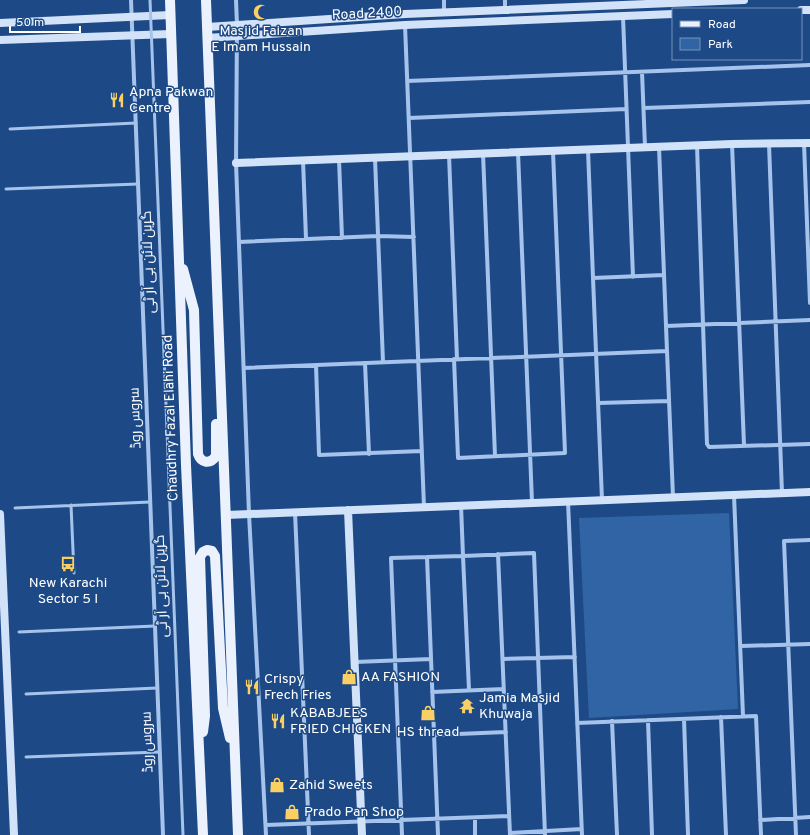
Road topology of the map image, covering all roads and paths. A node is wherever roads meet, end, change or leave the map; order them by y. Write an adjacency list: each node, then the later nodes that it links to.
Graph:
1 (131, 0): 14 (street, سروس روڈ)
2 (150, 0): 154 (lane, گرین لائن بی آر ٹی, bridge)
3 (170, 0): 12 (main road, Chaudhry Fazal Elahi Road)
4 (206, 0): 18 (main road)
5 (236, 0): 16 (street)
6 (444, 0): 10 (street)
7 (505, 0): 9 (street)
8 (744, 0): 9 (street, Road 2400)
9 (505, 10): 10 (street, Road 2400)
10 (444, 13): 16 (street, Road 2400)
11 (672, 14): 13 (street, Road 2400)
12 (170, 15): 14 (street); 19 (main road, Chaudhry Fazal Elahi Road)
13 (623, 16): 17 (street, Road 2400); 26 (street)
14 (132, 17): 15 (street); 20 (street, سروس روڈ)
15 (0, 24)
16 (237, 25): 18 (street, Road 2400); 21 (street)
17 (405, 25): 21 (street, Road 2400); 27 (street)
18 (207, 27): 22 (main road)
19 (171, 34): 20 (street); 58 (main road, Chaudhry Fazal Elahi Road)
20 (132, 35): 23 (street); 32 (street, سروس روڈ)
21 (236, 35): 22 (street, Road 2400); 50 (street)
22 (207, 38): 62 (main road)
23 (0, 40)
24 (810, 65): 25 (street)
25 (642, 72): 26 (street); 29 (street)
26 (625, 73): 27 (street); 30 (street)
27 (407, 81): 31 (street)
28 (810, 102): 29 (street)
29 (644, 108): 39 (street)
30 (626, 109): 31 (street); 40 (street)
31 (409, 118): 46 (street)
32 (136, 123): 33 (lane); 51 (street, سروس روڈ)
33 (10, 129)
34 (807, 143): 36 (street); 63 (street)
35 (732, 144): 36 (street); 37 (street); 66 (street)
36 (769, 144): 65 (street)
37 (697, 145): 38 (street); 67 (street)
38 (659, 146): 39 (street); 59 (street)
39 (645, 147): 40 (street)
40 (628, 148): 41 (street); 60 (street)
41 (588, 149): 42 (street); 61 (street)
42 (553, 151): 43 (street); 71 (street)
43 (518, 152): 44 (street); 72 (street)
44 (483, 153): 45 (street); 73 (street)
45 (449, 155): 46 (street); 74 (street)
46 (410, 156): 47 (street); 54 (street)
47 (375, 158): 48 (street); 53 (street)
48 (339, 159): 49 (street); 55 (street)
49 (303, 160): 50 (street); 56 (street)
50 (236, 163): 57 (street)
51 (138, 184): 52 (lane); 95 (street, سروس روڈ)
52 (6, 189)
53 (378, 236): 54 (street); 55 (street); 76 (street)
54 (414, 237): 75 (street)
55 (342, 238): 56 (street)
56 (306, 239): 57 (street)
57 (239, 242): 79 (street)
58 (179, 250): 62 (main road); 136 (main road, Chaudhry Fazal Elahi Road)
59 (664, 275): 60 (street); 68 (street)
60 (633, 277): 61 (street)
61 (593, 278): 70 (street)
62 (217, 286): 105 (main road)
63 (810, 303)
64 (810, 320): 65 (street)
65 (775, 322): 66 (street); 82 (street)
66 (739, 323): 67 (street); 84 (street)
67 (704, 324): 68 (street); 84 (street)
68 (666, 326): 69 (street)
69 (667, 351): 70 (street); 80 (street)
70 (596, 354): 71 (street); 81 (street)
71 (561, 355): 72 (street); 87 (street)
72 (526, 356): 73 (street); 87 (street)
73 (491, 358): 74 (street); 88 (street)
74 (456, 359): 75 (street); 88 (street)
75 (418, 361): 76 (street); 85 (street)
76 (383, 362): 77 (street)
77 (365, 363): 78 (street); 86 (street)
78 (316, 365): 79 (street); 86 (street)
79 (244, 368): 104 (street)
80 (669, 401): 81 (street); 92 (street)
81 (598, 403): 93 (street)
82 (780, 444): 83 (street); 84 (street); 90 (street)
83 (810, 444)
84 (744, 445)
85 (422, 451): 86 (street); 99 (street)
86 (369, 454)
87 (530, 455): 88 (street); 96 (street)
88 (495, 456)
89 (810, 492): 90 (street)
90 (782, 493): 91 (street)
91 (734, 495): 92 (street); 115 (street)
92 (673, 497): 93 (street)
93 (602, 500): 94 (street)
94 (568, 501): 96 (street); 116 (street)
95 (150, 502): 97 (lane); 111 (street, سروس روڈ)
96 (532, 502): 98 (street)
97 (71, 505): 100 (lane); 110 (lane)
98 (461, 505): 99 (street); 108 (street)
99 (424, 507): 101 (street)
100 (15, 508)
101 (348, 510): 102 (street); 121 (street)
102 (295, 512): 104 (street); 147 (street)
103 (0, 514): 152 (street)
104 (249, 514): 105 (street); 148 (street)
105 (226, 515): 138 (main road)
106 (810, 540): 114 (street)
107 (498, 554): 108 (street); 117 (street); 119 (street)
108 (463, 556): 109 (street); 124 (street)
109 (427, 557): 118 (street); 120 (street)
110 (74, 573)
111 (155, 626): 112 (lane); 122 (street, سروس روڈ)
112 (19, 632)
113 (810, 644): 114 (street)
114 (788, 645): 115 (street); 141 (street)
115 (741, 646): 127 (street)
116 (574, 656): 117 (street); 132 (street)
117 (538, 658): 119 (street); 150 (street)
118 (431, 659): 120 (street); 125 (street)
119 (503, 659): 123 (street)
120 (395, 660): 121 (street); 145 (street)
121 (355, 662): 146 (street)
122 (157, 688): 126 (lane); 135 (street, سروس روڈ)
123 (504, 689): 124 (street); 133 (street)
124 (469, 690): 125 (street)
125 (432, 692): 134 (street)
126 (26, 694)
127 (744, 716): 128 (street); 144 (street)
128 (721, 717): 129 (street); 167 (street)
129 (684, 719): 130 (street); 166 (street)
130 (648, 720): 131 (street); 165 (street)
131 (612, 722): 132 (street); 164 (street)
132 (577, 723): 149 (street)
133 (506, 732): 134 (street); 139 (street)
134 (434, 735): 143 (street)
135 (159, 752): 137 (lane); 153 (street, سروس روڈ)
136 (199, 754): 138 (main road); 155 (main road, Chaudhry Fazal Elahi Road)
137 (26, 757)
138 (236, 765): 156 (main road)
139 (509, 816): 140 (street); 151 (street)
140 (475, 818): 143 (street); 162 (street)
141 (795, 818): 142 (street); 144 (street); 169 (street)
142 (810, 818)
143 (437, 819): 145 (street); 161 (street)
144 (760, 820): 168 (street)
145 (402, 821): 146 (street); 160 (street)
146 (362, 822): 147 (street); 159 (street)
147 (308, 824): 148 (street); 158 (street)
148 (266, 826): 157 (street)
149 (582, 829): 150 (street); 163 (street)
150 (545, 833): 151 (street)
151 (510, 834)
152 (14, 835)
153 (163, 835)
154 (183, 835)
155 (203, 835)
156 (238, 835)
157 (266, 835)
158 (309, 835)
159 (362, 835)
160 (402, 835)
161 (438, 835)
162 (476, 835)
163 (582, 835)
164 (617, 835)
165 (652, 835)
166 (688, 835)
167 (726, 835)
168 (761, 835)
169 (796, 835)

